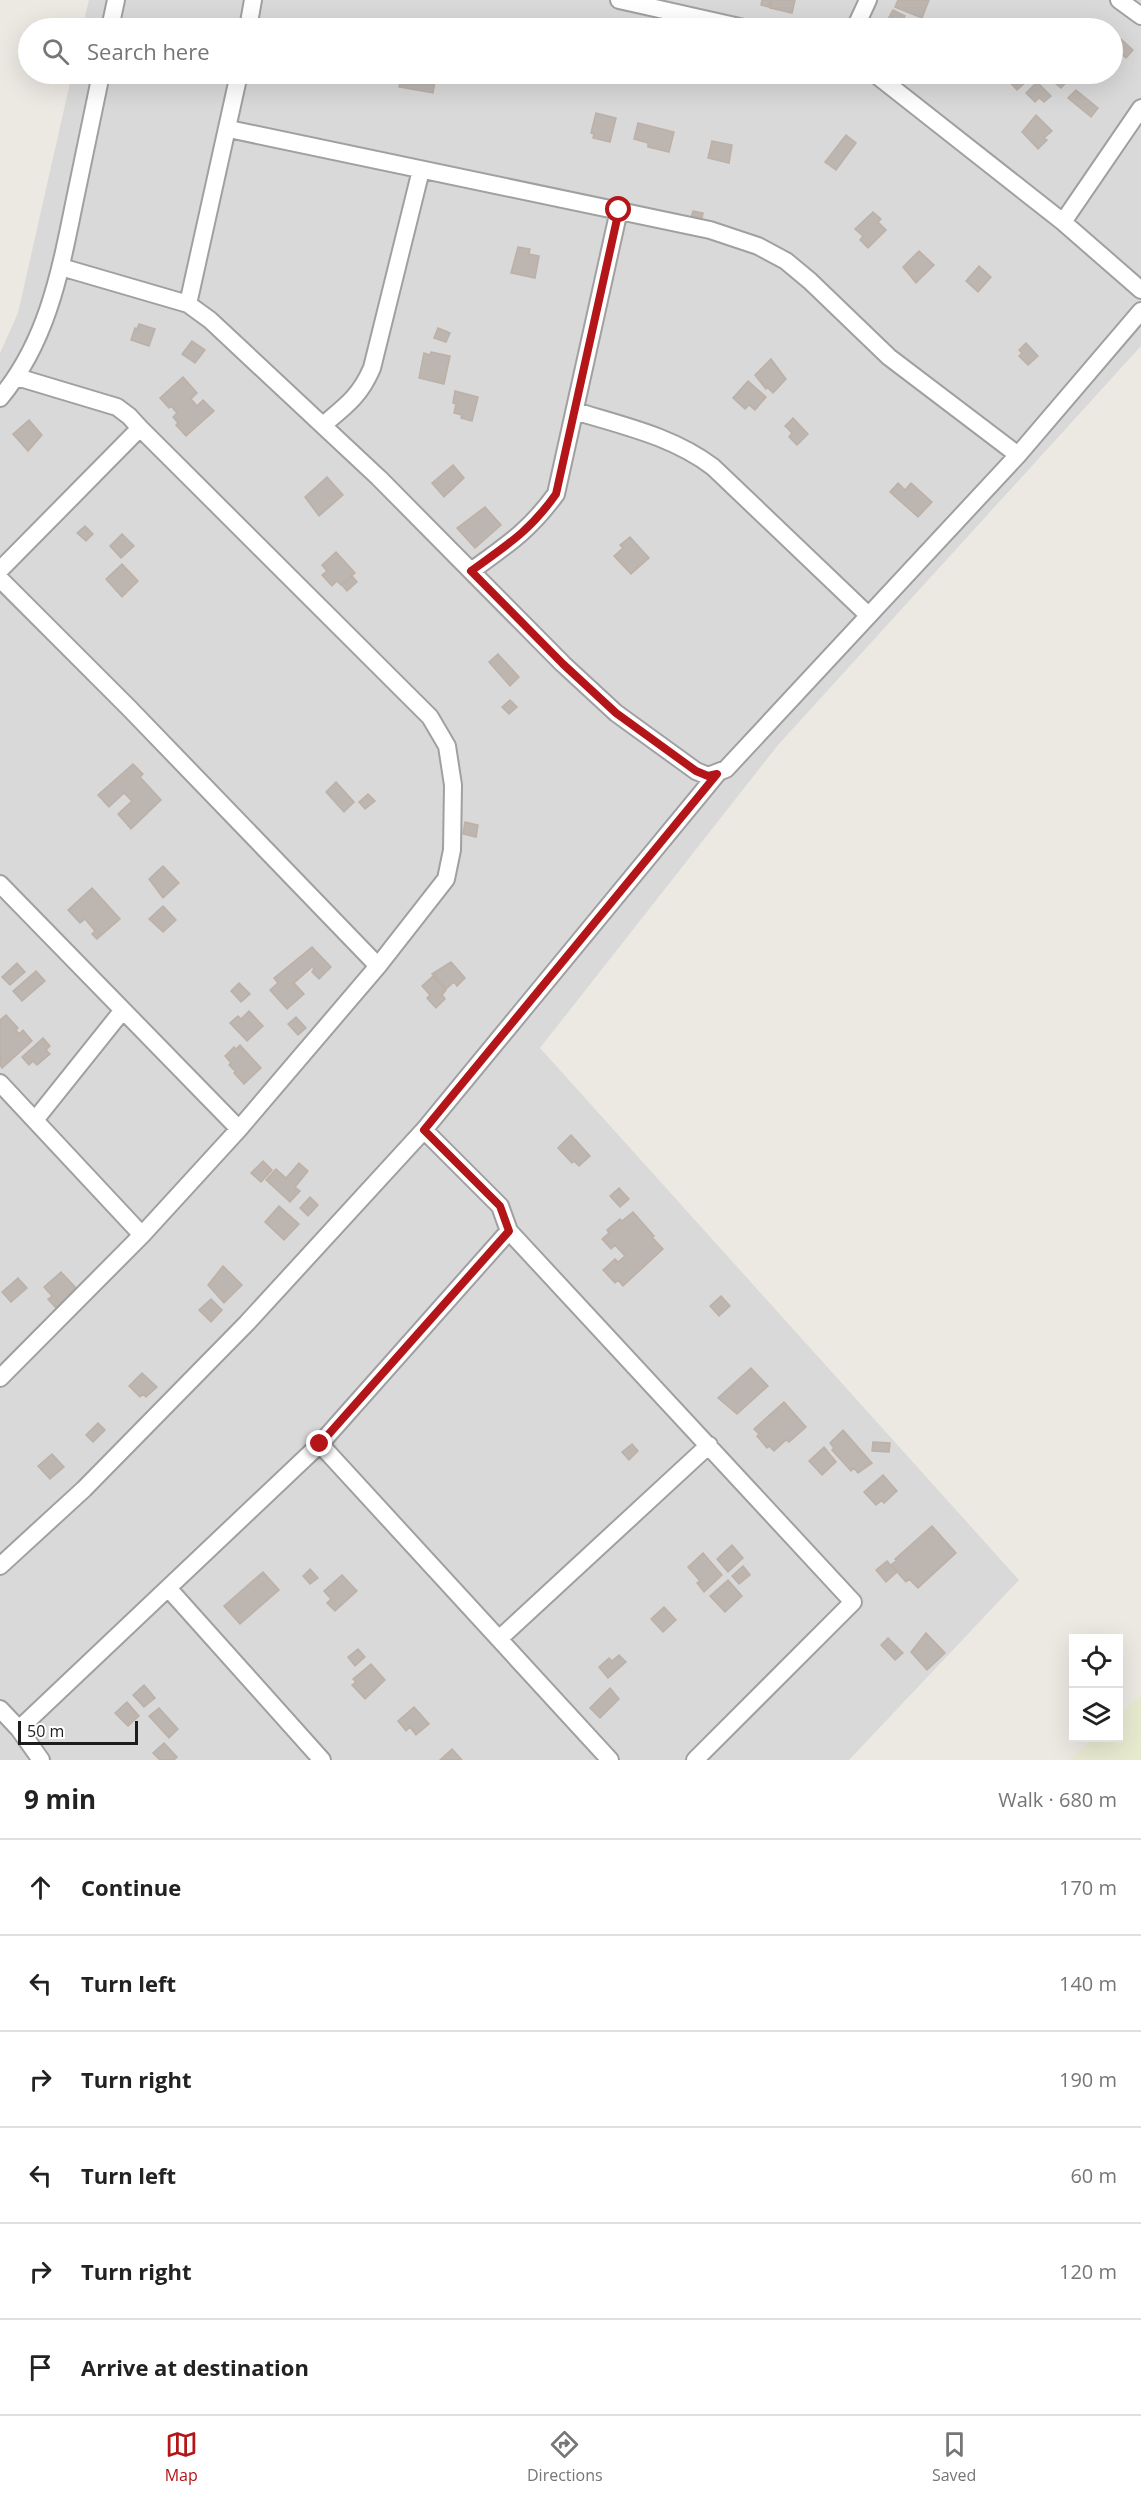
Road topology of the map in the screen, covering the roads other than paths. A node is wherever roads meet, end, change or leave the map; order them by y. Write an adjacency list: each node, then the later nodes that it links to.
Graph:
1 (116, 0): 7 (street)
2 (254, 0): 8 (street)
3 (619, 0): 9 (street)
4 (868, 0): 10 (street)
5 (1119, 0): 6 (street)
6 (1141, 16)
7 (112, 18)
8 (250, 18)
9 (699, 18)
10 (860, 18)
11 (99, 84): 19 (street)
12 (237, 84): 15 (street)
13 (888, 84): 18 (street)
14 (1141, 108): 18 (street)
15 (229, 129): 16 (street); 21 (street)
16 (421, 170): 17 (street); 26 (street)
17 (619, 210): 25 (street); 28 (street)
18 (1063, 222): 20 (street)
19 (61, 267): 21 (street); 23 (street)
20 (1141, 290)
21 (188, 304): 26 (street)
22 (1141, 311): 28 (street)
23 (18, 377): 24 (street); 27 (street)
24 (0, 398)
25 (575, 411): 30 (street); 32 (street)
26 (323, 425): 30 (street)
27 (140, 428): 29 (street); 35 (street)
28 (1018, 455): 32 (street)
29 (0, 570)
30 (471, 571): 33 (street)
31 (0, 579): 35 (street)
32 (867, 614): 33 (street)
33 (717, 774): 40 (street)
34 (0, 884): 36 (street)
35 (378, 966): 39 (street)
36 (123, 1010): 38 (street); 39 (street)
37 (0, 1083): 38 (street)
38 (35, 1120): 42 (street)
39 (239, 1129): 42 (street)
40 (424, 1130): 41 (street); 46 (street)
41 (509, 1231): 44 (street); 45 (street)
42 (142, 1235): 43 (street)
43 (0, 1378)
44 (320, 1444): 47 (street); 48 (street)
45 (709, 1445): 48 (street); 54 (street)
46 (0, 1566)
47 (168, 1588): 50 (street); 52 (street)
48 (500, 1639): 53 (street)
49 (0, 1709): 50 (street)
50 (19, 1729): 51 (street)
51 (41, 1760)
52 (322, 1760)
53 (610, 1760)
54 (695, 1760)

